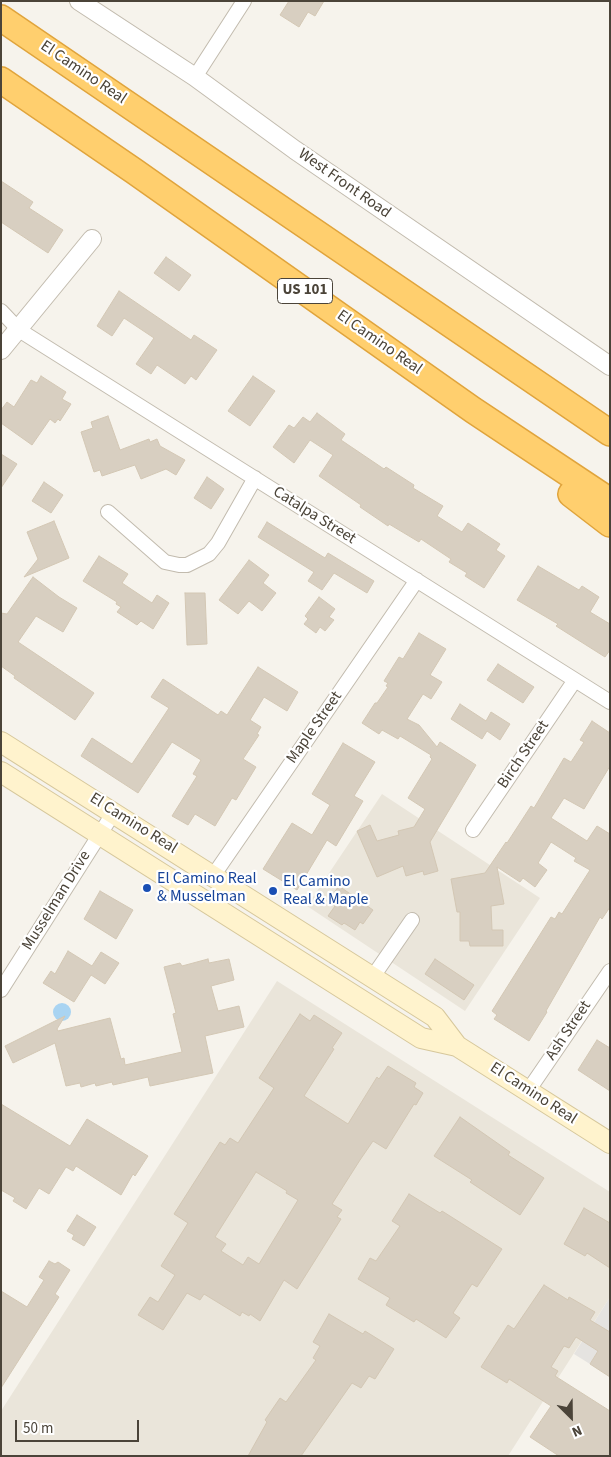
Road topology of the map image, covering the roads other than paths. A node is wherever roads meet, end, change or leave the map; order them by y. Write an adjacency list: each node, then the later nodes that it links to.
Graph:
1 (79, 1): 4 (street, West Front Road)
2 (244, 1): 4 (street)
3 (1, 18): 12 (highway, El Camino Real)
4 (195, 77): 10 (street, West Front Road)
5 (1, 80): 11 (highway, El Camino Real / US 101)
6 (92, 239): 8 (street)
7 (1, 311): 8 (street, Catalpa Street)
8 (18, 330): 9 (street); 13 (street, Catalpa Street)
9 (1, 350)
10 (610, 366)
11 (473, 410): 14 (highway, El Camino Real / US 101); 16 (highway)
12 (610, 433)
13 (254, 478): 15 (street); 17 (street, Catalpa Street)
14 (610, 501)
15 (108, 512)
16 (610, 524)
17 (417, 580): 18 (street, Catalpa Street); 25 (street, Maple Street)
18 (575, 680): 19 (street, Catalpa Street); 23 (street, Birch Street)
19 (610, 702)
20 (1, 742): 22 (main road, El Camino Real)
21 (1, 772): 24 (main road, El Camino Real)
22 (114, 812): 24 (street, Musselman Drive); 25 (main road, El Camino Real)
23 (473, 830)
24 (99, 835): 29 (street, Musselman Drive); 30 (main road, El Camino Real)
25 (213, 876): 28 (main road, El Camino Real)
26 (412, 920): 28 (street)
27 (610, 971): 31 (street, Ash Street)
28 (372, 978): 30 (main road, El Camino Real)
29 (1, 990)
30 (457, 1046): 31 (main road, El Camino Real)
31 (528, 1091): 32 (main road, El Camino Real)
32 (610, 1143)

